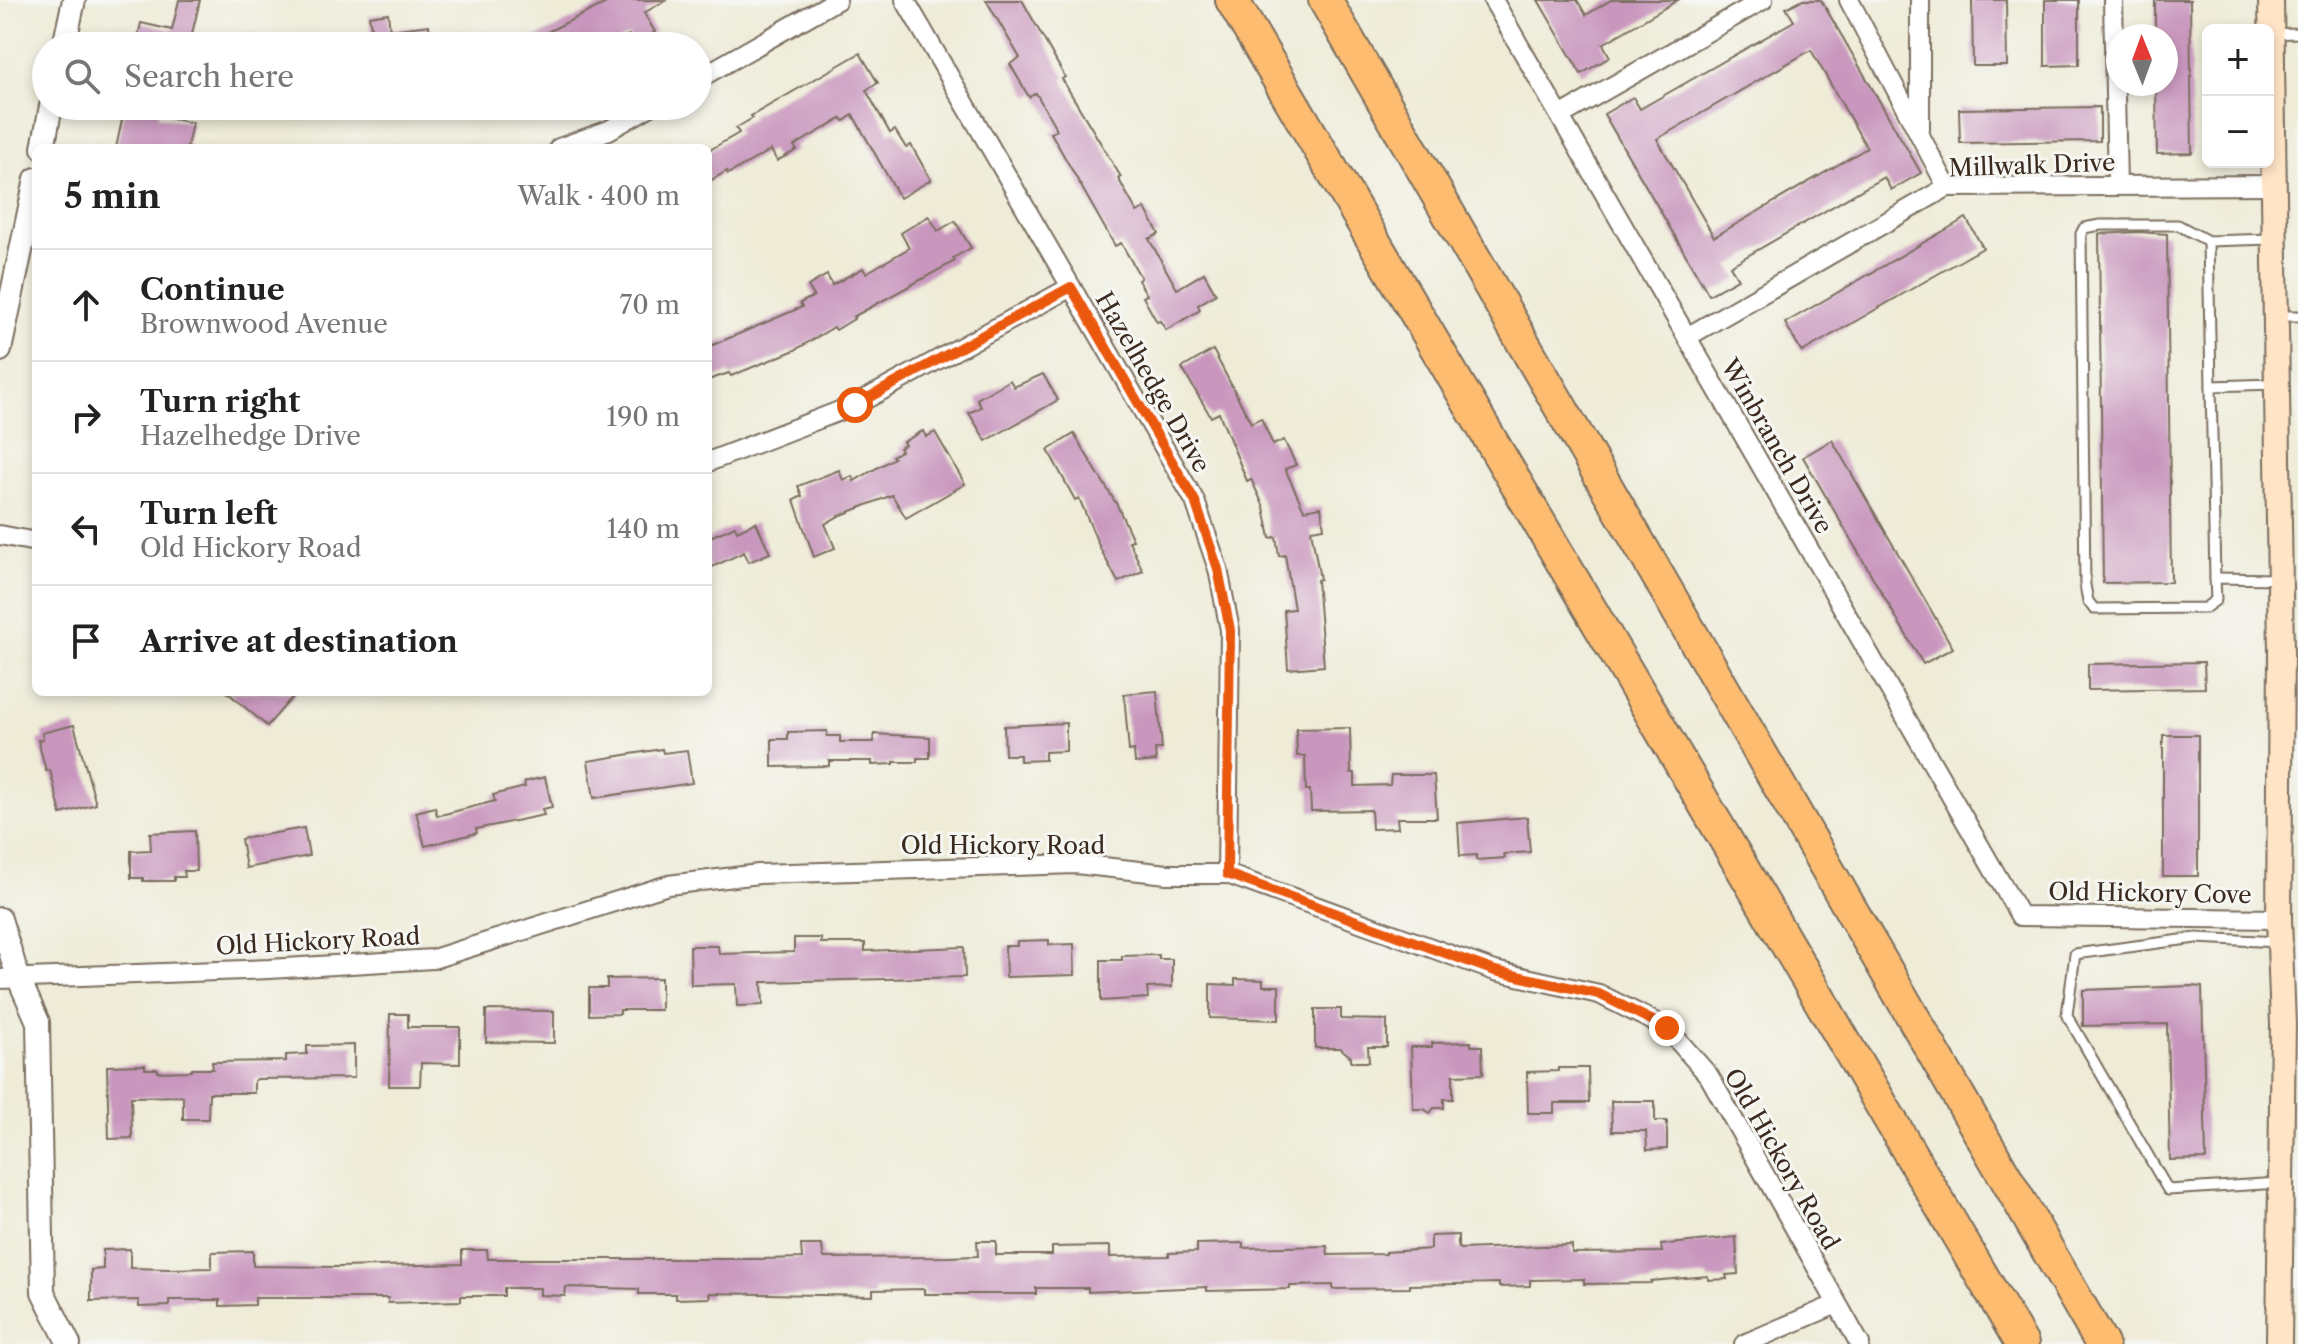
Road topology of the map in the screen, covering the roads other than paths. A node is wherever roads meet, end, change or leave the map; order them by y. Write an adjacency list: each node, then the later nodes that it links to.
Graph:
1 (74, 0): 13 (street)
2 (837, 0): 16 (street)
3 (905, 0): 30 (street, Hazelhedge Drive)
4 (1232, 0): 53 (highway)
5 (1325, 0): 54 (highway)
6 (1493, 0): 18 (street, Winbranch Drive)
7 (1763, 0): 18 (street)
8 (1849, 0): 21 (street)
9 (1920, 0): 21 (street)
10 (2113, 0): 24 (street)
11 (2271, 0): 12 (main road)
12 (2272, 24)
13 (67, 32)
14 (2298, 33): 15 (lane)
15 (2274, 34)
16 (712, 71)
17 (2273, 96): 25 (main road)
18 (1560, 116): 32 (street, Winbranch Drive)
19 (48, 120): 22 (street)
20 (626, 120): 23 (street)
21 (1920, 134): 26 (street)
22 (44, 144)
23 (570, 144)
24 (2117, 185): 25 (street, Millwalk Drive); 26 (street, Millwalk Drive)
25 (2274, 185): 28 (main road)
26 (1947, 187): 32 (street, Millwalk Drive)
27 (32, 198): 33 (street)
28 (2275, 239): 29 (lane); 31 (main road)
29 (2208, 241): 35 (lane); 39 (lane)
30 (1071, 287): 36 (street); 42 (street, Hazelhedge Drive)
31 (2287, 316): 34 (main road)
32 (1687, 337): 43 (street, Winbranch Drive)
33 (0, 350)
34 (2276, 384): 35 (lane); 40 (main road)
35 (2211, 386): 39 (lane)
36 (712, 460)
37 (0, 535): 38 (street)
38 (32, 541)
39 (2215, 578): 40 (lane)
40 (2280, 579): 41 (main road)
41 (2289, 653): 45 (main road)
42 (1227, 874): 46 (street, Old Hickory Road); 49 (street, Old Hickory Road)
43 (2020, 916): 45 (street, Old Hickory Cove)
44 (0, 919): 46 (street)
45 (2280, 930): 47 (main road); 48 (lane)
46 (9, 978): 50 (street)
47 (2290, 1024): 48 (main road)
48 (2282, 1183): 55 (main road)
49 (1837, 1304): 51 (street); 52 (street, Old Hickory Road)
50 (69, 1344)
51 (1744, 1344)
52 (1860, 1344)
53 (2022, 1344)
54 (2102, 1344)
55 (2279, 1344)

